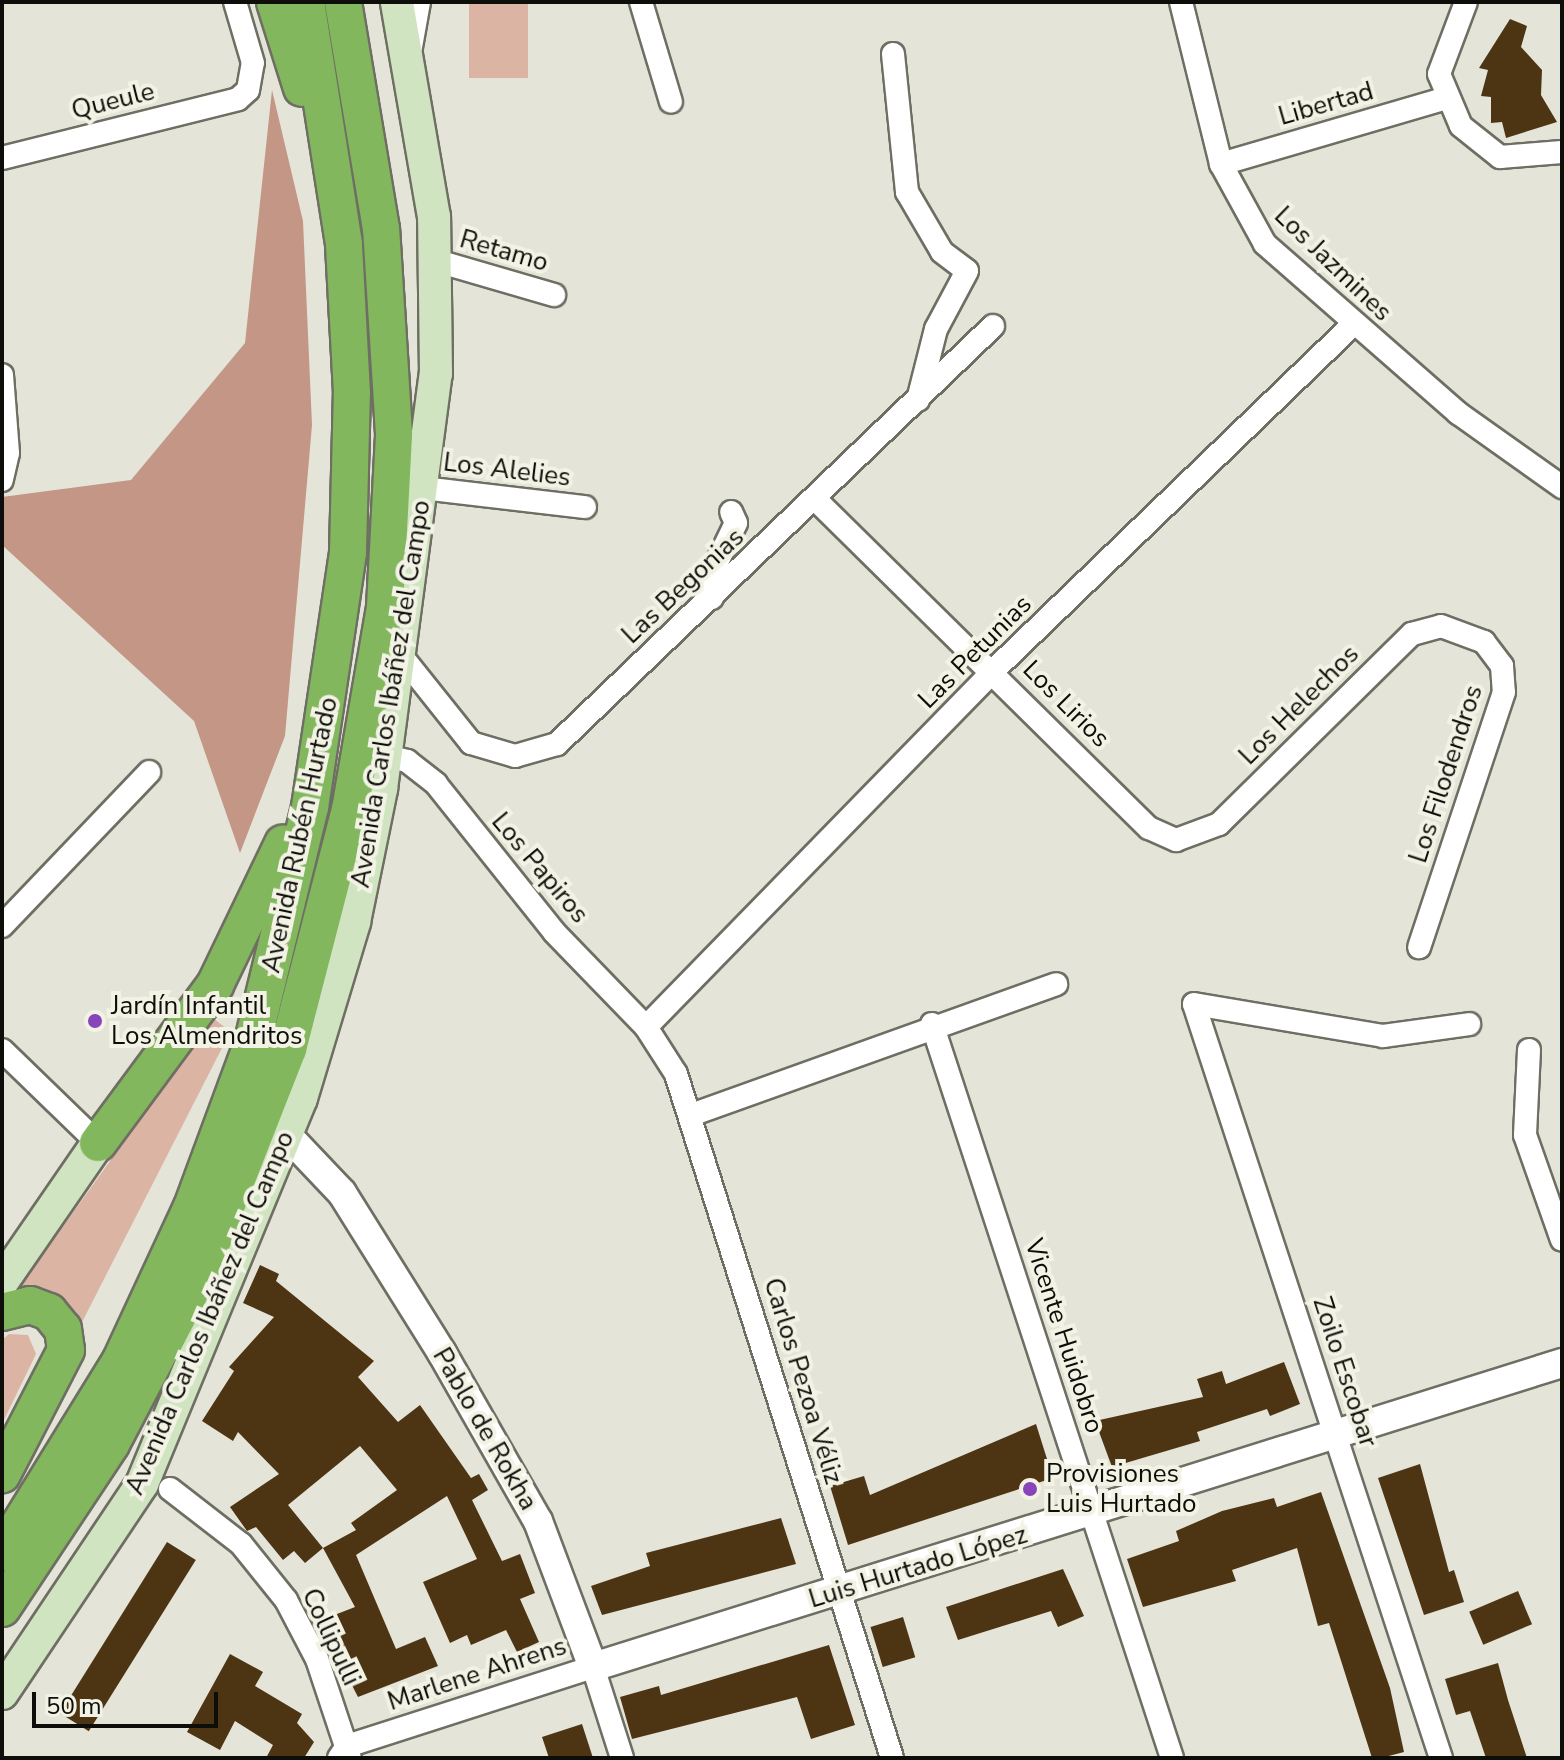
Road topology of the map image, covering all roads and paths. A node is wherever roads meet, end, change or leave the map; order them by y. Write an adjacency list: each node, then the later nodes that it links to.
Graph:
1 (235, 2): 15 (street, Queule)
2 (275, 2): 17 (highway)
3 (306, 2): 17 (highway)
4 (343, 2): 60 (highway, Avenida Rubén Hurtado)
5 (397, 2): 10 (main road, Avenida Carlos Ibáñez del Campo)
6 (419, 2): 10 (street)
7 (641, 2): 13 (street)
8 (1181, 2): 16 (street, Los Jazmines)
9 (1466, 2): 12 (street)
10 (411, 49): 18 (main road, Avenida Carlos Ibáñez del Campo)
11 (893, 54): 23 (street)
12 (1446, 98): 14 (street); 16 (street, Libertad)
13 (671, 102)
14 (1562, 152)
15 (2, 158)
16 (1221, 164): 21 (street, Los Jazmines)
17 (344, 244): 35 (highway, Avenida Rubén Hurtado)
18 (437, 261): 19 (street, Retamo); 27 (main road, Avenida Carlos Ibáñez del Campo)
19 (554, 295)
20 (993, 326): 23 (street, Las Begonias)
21 (1352, 326): 26 (street, Los Jazmines); 34 (street, Las Petunias)
22 (2, 375): 24 (street)
23 (918, 400): 28 (street, Las Begonias)
24 (5, 454): 25 (street)
25 (2, 480)
26 (1562, 487)
27 (423, 488): 29 (street, Los Alelies); 33 (main road, Avenida Carlos Ibáñez del Campo)
28 (816, 500): 31 (street, Las Begonias); 34 (street, Los Lirios)
29 (585, 507)
30 (731, 512): 31 (street)
31 (712, 598): 33 (street, Las Begonias)
32 (1466, 632): 38 (street, Los Helechos); 40 (street, Los Filodendros)
33 (400, 654): 36 (main road, Avenida Carlos Ibáñez del Campo)
34 (993, 671): 38 (street, Los Lirios); 44 (street, Las Petunias)
35 (329, 701): 49 (highway); 58 (highway, Avenida Rubén Hurtado)
36 (386, 756): 44 (street, Los Papiros); 48 (main road, Avenida Carlos Ibáñez del Campo)
37 (149, 772): 39 (street)
38 (1176, 840)
39 (2, 926)
40 (1419, 947)
41 (1056, 984): 42 (street)
42 (932, 1024): 47 (street); 57 (street, Vicente Huidobro)
43 (1469, 1024): 54 (street, Zoilo Escobar)
44 (646, 1027): 47 (street, Carlos Pezoa Véliz)
45 (2, 1050): 49 (street)
46 (1529, 1050): 50 (street)
47 (691, 1115): 59 (street, Carlos Pezoa Véliz)
48 (286, 1134): 61 (street, Pablo de Rokha); 62 (main road, Avenida Carlos Ibáñez del Campo)
49 (98, 1143): 51 (main road)
50 (1562, 1240)
51 (2, 1282)
52 (2, 1312): 55 (highway)
53 (1562, 1363): 54 (street, Luis Hurtado López)
54 (1337, 1435): 57 (street, Luis Hurtado López); 67 (street, Zoilo Escobar)
55 (2, 1474)
56 (170, 1489): 63 (street, Collipulli)
57 (1095, 1513): 59 (street, Luis Hurtado López); 66 (street, Vicente Huidobro)
58 (2, 1553)
59 (840, 1591): 61 (street, Luis Hurtado López); 65 (street, Carlos Pezoa Véliz)
60 (2, 1608)
61 (593, 1667): 63 (street, Marlene Ahrens); 64 (street, Pablo de Rokha)
62 (2, 1693)
63 (345, 1754)
64 (622, 1758)
65 (892, 1758)
66 (1172, 1758)
67 (1441, 1758)

